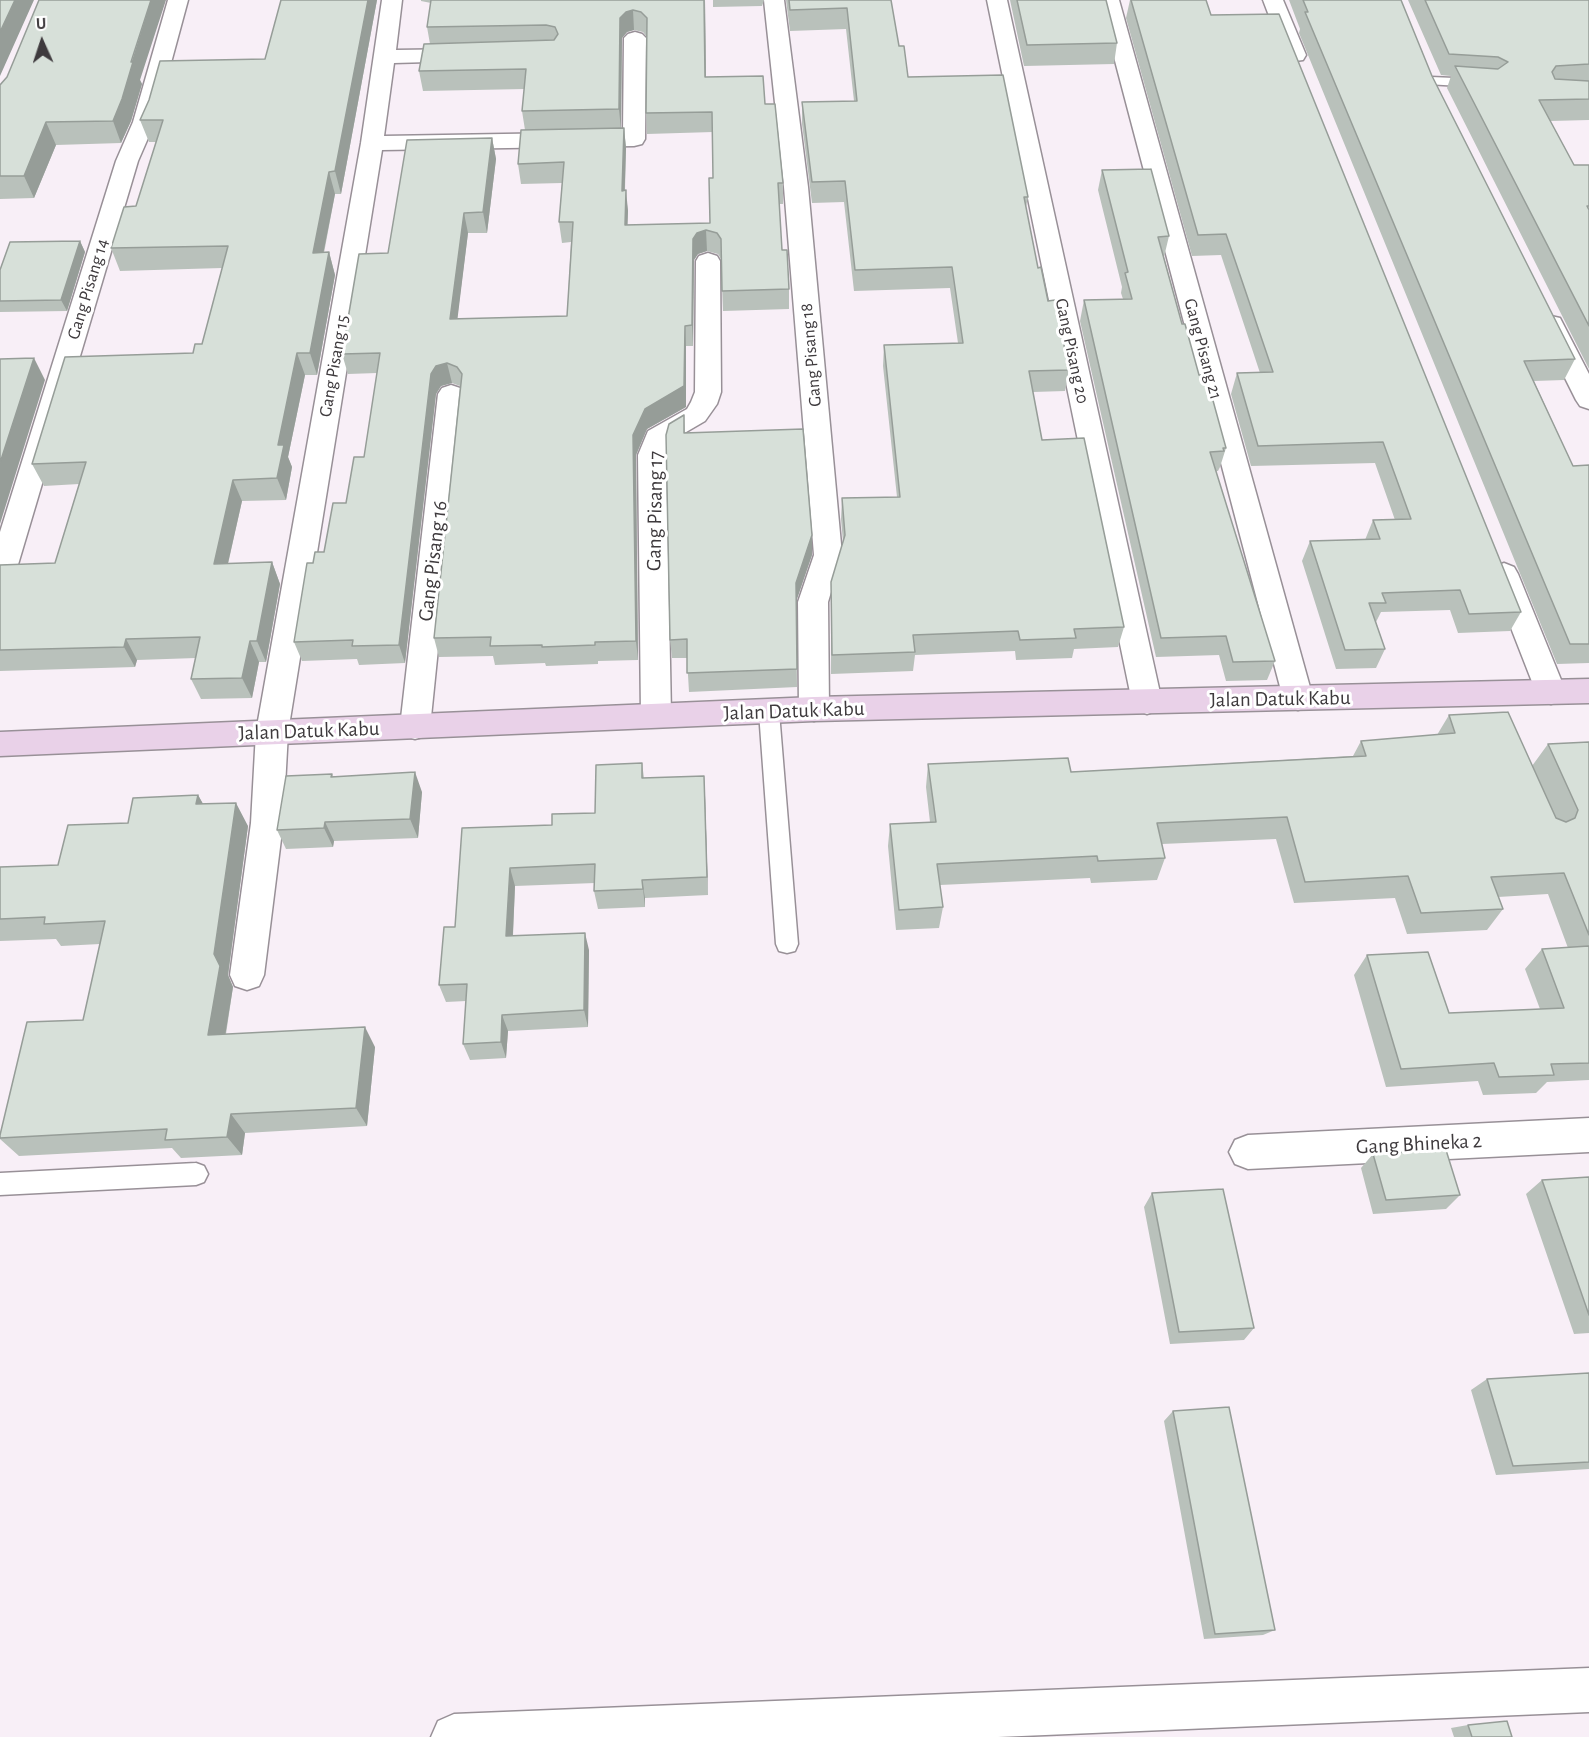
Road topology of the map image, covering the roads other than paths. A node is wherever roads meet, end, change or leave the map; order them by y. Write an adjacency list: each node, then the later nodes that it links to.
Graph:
1 (178, 0): 20 (street, Gang Pisang 14)
2 (392, 0): 9 (street, Gang Pisang 15)
3 (774, 0): 25 (street, Gang Pisang 18)
4 (997, 0): 24 (street, Gang Pisang 20)
5 (1109, 0): 23 (street, Gang Pisang 21)
6 (1273, 0): 11 (street)
7 (635, 38): 14 (street)
8 (490, 54): 9 (street)
9 (384, 57): 14 (street, Gang Pisang 15)
10 (1426, 71): 12 (lane); 13 (street)
11 (1304, 77)
12 (1490, 84)
13 (1442, 106)
14 (372, 143): 29 (street, Gang Pisang 15)
15 (708, 261): 27 (street, Gang Pisang 17)
16 (1542, 306): 18 (street)
17 (451, 394): 28 (street, Gang Pisang 16)
18 (1589, 400)
19 (1494, 549): 22 (street)
20 (0, 578)
21 (1589, 691): 22 (street, Jalan Datuk Kabu)
22 (1551, 692): 23 (street, Jalan Datuk Kabu)
23 (1298, 698): 24 (street, Jalan Datuk Kabu)
24 (1147, 702): 25 (street, Jalan Datuk Kabu)
25 (814, 709): 26 (street, Jalan Datuk Kabu)
26 (769, 712): 27 (street, Jalan Datuk Kabu); 31 (lane)
27 (656, 715): 28 (street, Jalan Datuk Kabu)
28 (415, 727): 29 (street, Jalan Datuk Kabu)
29 (272, 732): 30 (street, Jalan Datuk Kabu); 32 (street, Gang Pisang 15)
30 (0, 744)
31 (787, 944)
32 (247, 975)
33 (1589, 1135): 34 (street, Gang Bhineka 2)
34 (1248, 1152)
35 (196, 1174): 36 (lane)
36 (0, 1184)
37 (1589, 1690): 38 (street)
38 (454, 1737)

